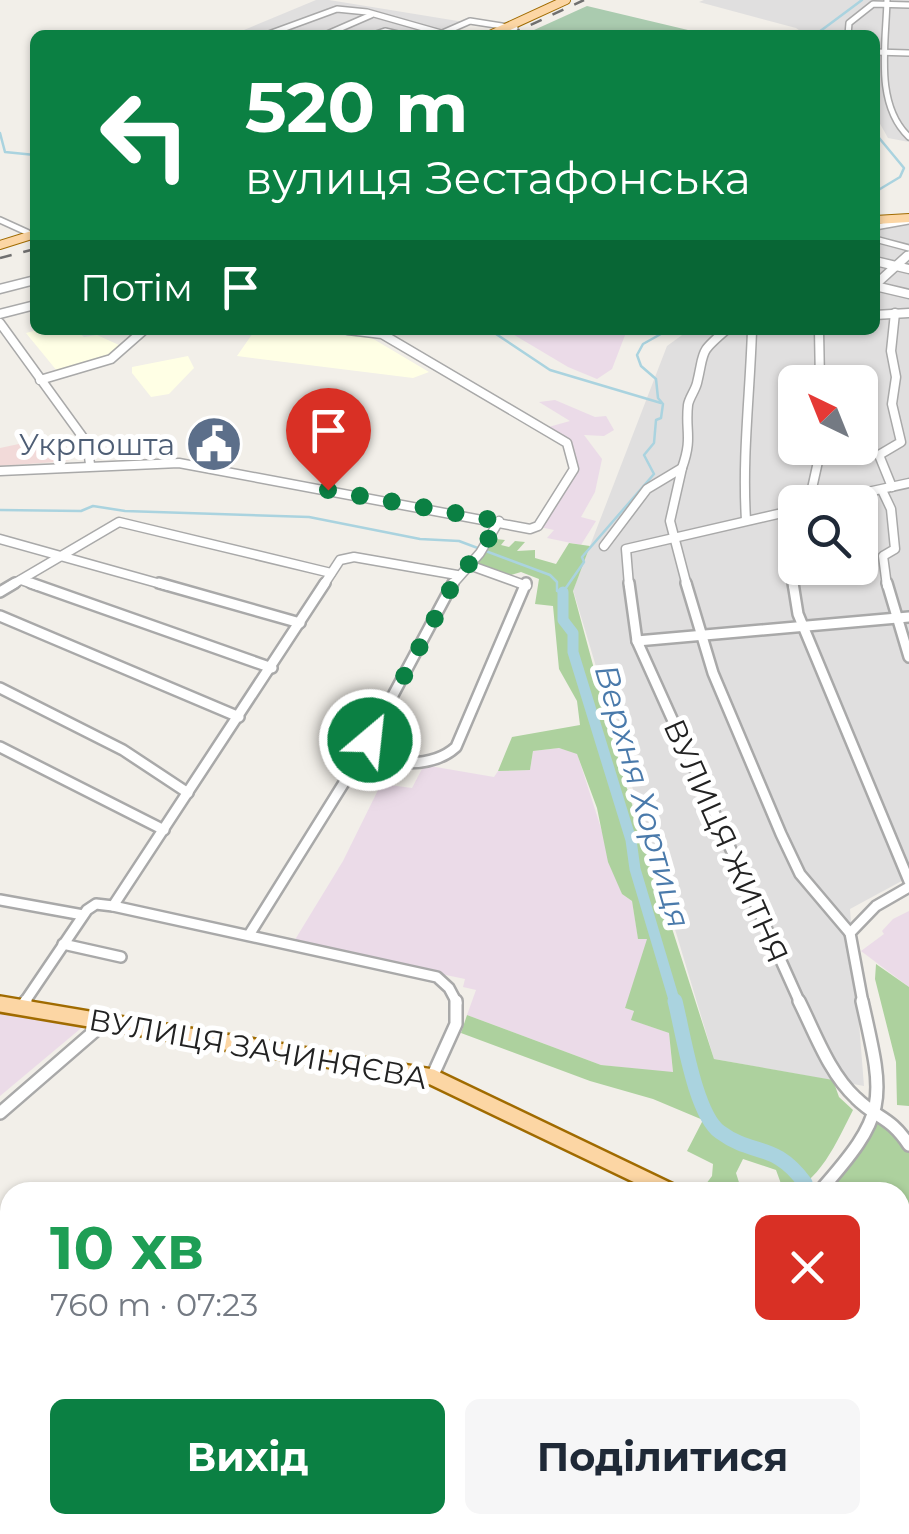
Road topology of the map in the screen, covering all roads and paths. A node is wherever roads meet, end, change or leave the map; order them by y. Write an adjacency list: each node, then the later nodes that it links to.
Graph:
1 (575, 0): 2 (main road)
2 (561, 2): 6 (main road)
3 (887, 2): 4 (street); 13 (street); 15 (street)
4 (909, 5)
5 (371, 14): 7 (street); 8 (street); 9 (street)
6 (512, 27): 10 (street); 11 (main road); 12 (main road)
7 (280, 30)
8 (335, 30)
9 (426, 30)
10 (449, 30)
11 (504, 30)
12 (508, 30)
13 (849, 30)
14 (880, 52): 15 (street)
15 (887, 52): 16 (street); 17 (street)
16 (909, 54)
17 (909, 137)
18 (0, 220): 21 (street)
19 (909, 220): 20 (main road)
20 (880, 223)
21 (30, 234)
22 (30, 237): 24 (main road)
23 (880, 242): 25 (street)
24 (0, 247)
25 (909, 251): 27 (street)
26 (880, 262): 27 (street)
27 (896, 266): 28 (street); 29 (street)
28 (909, 269)
29 (880, 280)
30 (30, 281): 32 (street)
31 (880, 286): 33 (street)
32 (0, 289)
33 (909, 294)
34 (30, 305): 37 (street)
35 (896, 313): 36 (street); 38 (street); 51 (street)
36 (909, 313)
37 (0, 314)
38 (880, 315)
39 (0, 323): 46 (street)
40 (140, 335): 46 (street)
41 (384, 335): 55 (street)
42 (720, 335): 48 (street)
43 (752, 335): 54 (street)
44 (820, 335): 45 (street)
45 (820, 365)
46 (40, 380): 47 (street)
47 (90, 464): 49 (street); 55 (street)
48 (682, 468): 56 (street); 58 (street)
49 (0, 471)
50 (909, 483): 51 (street)
51 (887, 488): 52 (street); 68 (street)
52 (878, 490)
53 (778, 513): 54 (street)
54 (746, 520): 56 (street)
55 (499, 521): 60 (street)
56 (672, 537): 71 (street); 72 (street, ВУЛИЦЯ ЖИТНЯ)
57 (0, 539): 59 (street)
58 (604, 546)
59 (60, 556): 61 (street); 63 (street); 69 (street)
60 (469, 564): 62 (street); 78 (street)
61 (331, 573): 62 (street); 69 (street)
62 (458, 575): 78 (street)
63 (21, 580): 65 (street); 74 (street)
64 (794, 585): 70 (street)
65 (0, 592)
66 (0, 616): 76 (street)
67 (909, 617): 68 (street)
68 (894, 618): 70 (street); 73 (street)
69 (300, 623): 74 (street)
70 (804, 627): 71 (street); 81 (street)
71 (702, 635): 72 (street); 85 (street)
72 (638, 641): 94 (street, ВУЛИЦЯ ЖИТНЯ)
73 (909, 657)
74 (272, 668): 76 (street)
75 (0, 688): 79 (street)
76 (239, 717): 79 (street)
77 (0, 747): 80 (street)
78 (360, 757): 86 (street)
79 (188, 792): 80 (street)
80 (164, 830): 83 (street)
81 (909, 884): 85 (street)
82 (0, 900): 84 (street)
83 (113, 906): 84 (street); 86 (street)
84 (82, 915): 87 (street)
85 (850, 933): 94 (street)
86 (248, 935): 92 (street)
87 (64, 944): 88 (street); 90 (street)
88 (121, 957)
89 (0, 1004): 90 (main road, ВУЛИЦЯ ЗАЧИНЯЄВА)
90 (22, 1007): 91 (main road, ВУЛИЦЯ ЗАЧИНЯЄВА)
91 (105, 1023): 92 (main road, ВУЛИЦЯ ЗАЧИНЯЄВА); 93 (street)
92 (432, 1077): 96 (main road, ВУЛИЦЯ ЗАЧИНЯЄВА)
93 (0, 1112)
94 (876, 1113): 95 (street, ВУЛИЦЯ ЖИТНЯ); 97 (street)
95 (909, 1146)
96 (651, 1182)
97 (827, 1182)

